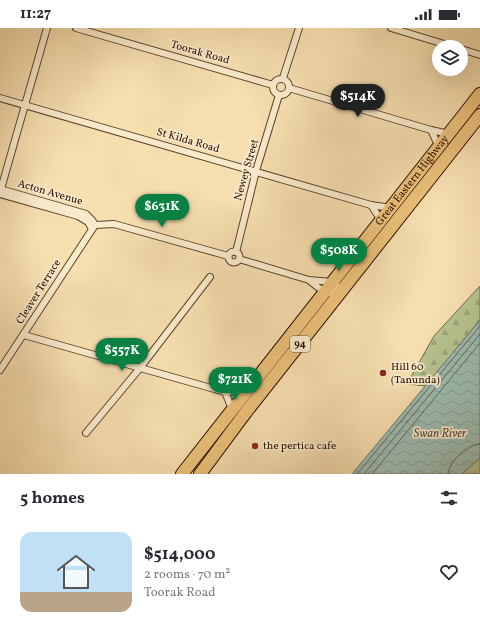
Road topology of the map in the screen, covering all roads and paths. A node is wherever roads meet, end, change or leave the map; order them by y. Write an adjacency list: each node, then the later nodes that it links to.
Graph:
1 (47, 28): 14 (street)
2 (76, 28): 9 (street, Toorak Road)
3 (299, 28): 8 (street)
4 (391, 28): 5 (street)
5 (432, 40)
6 (468, 51): 7 (street)
7 (480, 55)
8 (283, 78): 9 (street); 10 (street)
9 (273, 85): 12 (street)
10 (289, 88): 12 (street); 16 (street)
11 (480, 94): 17 (highway, Great Eastern Highway / 94)
12 (279, 95): 19 (street, Newey Street)
13 (0, 98): 14 (street, St Kilda Road)
14 (25, 105): 19 (street, St Kilda Road); 20 (street)
15 (480, 115): 28 (highway, Great Eastern Highway / 94)
16 (431, 130): 17 (street); 18 (street)
17 (450, 134): 18 (highway, Great Eastern Highway / 94)
18 (439, 148): 22 (highway, Great Eastern Highway / 94)
19 (256, 171): 21 (street, St Kilda Road); 25 (street, Newey Street)
20 (0, 191): 24 (street, Acton Avenue)
21 (371, 206): 22 (street, St Kilda Road); 23 (street)
22 (392, 208): 23 (highway, Great Eastern Highway / 94)
23 (381, 220): 31 (highway, Great Eastern Highway / 94)
24 (93, 227): 26 (street); 32 (street, Cleaver Terrace)
25 (236, 252): 26 (street); 27 (street)
26 (228, 256): 27 (street)
27 (239, 259): 30 (street)
28 (356, 273): 31 (street); 40 (highway, Great Eastern Highway / 94)
29 (210, 277): 33 (street)
30 (309, 280): 31 (street); 31 (street)
31 (329, 287): 35 (highway, Great Eastern Highway / 94)
32 (24, 334): 33 (street); 34 (street, Cleaver Terrace)
33 (140, 368): 36 (street); 38 (street)
34 (0, 370)
35 (246, 391): 36 (street); 37 (highway, Great Eastern Highway / 94)
36 (224, 392): 37 (street)
37 (232, 409): 39 (highway, Great Eastern Highway / 94)
38 (86, 433)
39 (182, 474)
40 (200, 474)

